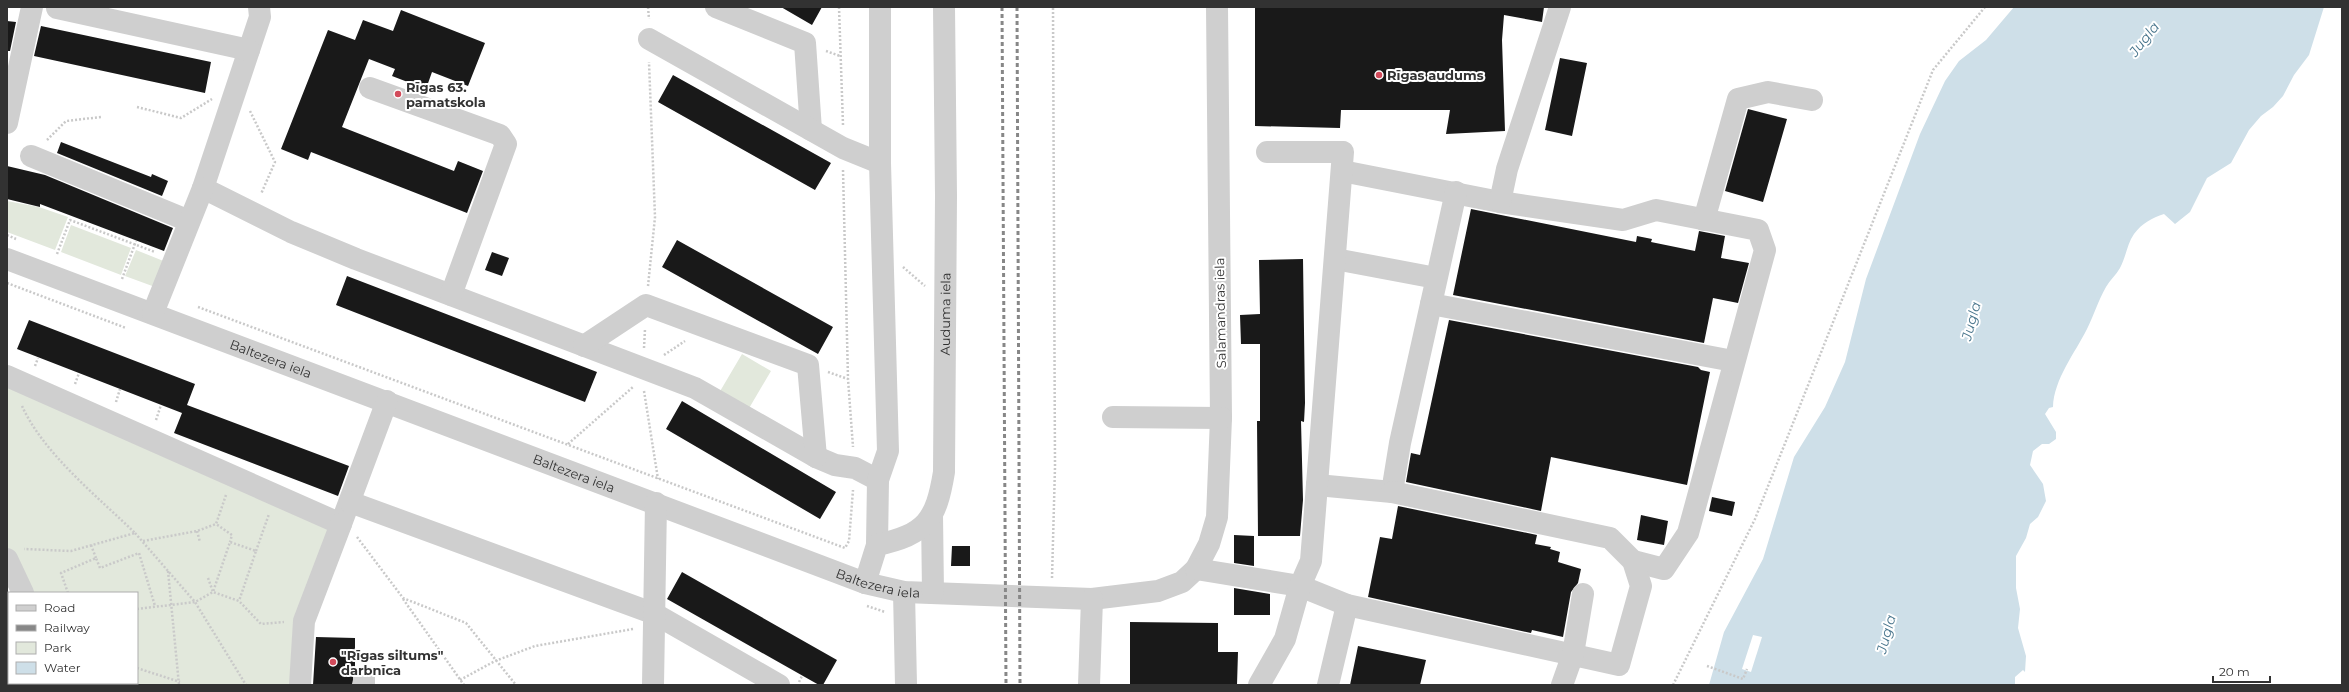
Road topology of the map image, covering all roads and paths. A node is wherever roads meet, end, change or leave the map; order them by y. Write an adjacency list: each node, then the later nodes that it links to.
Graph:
1 (32, 7): 20 (street)
2 (259, 7): 14 (street)
3 (648, 7): 13 (path)
4 (716, 7): 21 (street)
5 (839, 7): 22 (path)
6 (880, 7): 25 (street)
7 (944, 7): 52 (street, Auduma iela)
8 (1053, 7): 99 (path)
9 (1217, 7): 62 (street, Salamandras iela)
10 (1560, 7): 29 (street)
11 (1985, 7): 128 (path)
12 (56, 8): 14 (street)
13 (649, 39): 21 (street); 46 (path)
14 (249, 50): 16 (street)
15 (370, 88): 51 (street)
16 (235, 92): 18 (path); 27 (street); 30 (path)
17 (1812, 100): 33 (street)
18 (137, 107)
19 (101, 117): 24 (path)
20 (7, 123)
21 (811, 130): 22 (street)
22 (843, 148): 25 (street); 64 (path)
23 (1267, 152): 26 (street)
24 (31, 156): 34 (street)
25 (880, 163): 39 (street)
26 (1342, 171): 28 (street); 45 (street)
27 (203, 188): 30 (street); 34 (street)
28 (1456, 192): 29 (street); 48 (street)
29 (1500, 202): 33 (street)
30 (253, 213): 51 (street)
31 (72, 216): 32 (path)
32 (70, 220): 38 (path); 41 (path)
33 (1704, 220): 57 (street)
34 (189, 221): 44 (street)
35 (7, 235): 36 (path)
36 (21, 241)
37 (136, 241): 38 (path)
38 (135, 244): 44 (path); 49 (path)
39 (883, 250): 52 (path); 67 (street)
40 (50, 252): 41 (path)
41 (58, 254): 42 (path)
42 (65, 257)
43 (7, 259): 55 (street, Baltezera iela)
44 (174, 259): 55 (street)
45 (1335, 259): 48 (street); 68 (street)
46 (650, 274)
47 (115, 276): 49 (path)
48 (1436, 278): 54 (street)
49 (122, 279): 50 (path)
50 (128, 281)
51 (451, 295): 56 (street)
52 (945, 303): 73 (street, Auduma iela)
53 (190, 304): 66 (path)
54 (1430, 304): 57 (street); 69 (street)
55 (153, 313): 60 (street, Baltezera iela)
56 (584, 346): 58 (street); 63 (street)
57 (1733, 361): 86 (street)
58 (643, 368): 63 (street); 66 (path)
59 (8, 376): 65 (street); 77 (path)
60 (387, 401): 71 (street); 72 (street, Baltezera iela)
61 (1113, 417): 62 (street)
62 (1221, 418): 87 (street, Salamandras iela)
63 (816, 456): 64 (street)
64 (855, 468): 66 (path); 67 (street)
65 (233, 477): 70 (street); 74 (path)
66 (658, 478): 72 (path)
67 (878, 480): 82 (street)
68 (1317, 485): 69 (street); 91 (street)
69 (1392, 492): 86 (street)
70 (276, 495): 75 (street); 83 (path)
71 (350, 502): 75 (street); 109 (street)
72 (656, 503): 90 (street, Baltezera iela); 109 (street)
73 (932, 515): 82 (street, Auduma iela); 97 (street)
74 (216, 524): 76 (path); 80 (path)
75 (341, 524): 100 (path); 108 (street)
76 (197, 531): 78 (path); 79 (path)
77 (136, 533): 78 (path); 81 (path)
78 (142, 541): 88 (path)
79 (200, 542)
80 (230, 542): 83 (path); 95 (path)
81 (91, 545): 84 (path); 85 (path)
82 (877, 546): 90 (street)
83 (256, 551): 102 (path)
84 (14, 554): 93 (street)
85 (96, 558): 94 (path); 106 (path)
86 (1633, 561): 110 (street)
87 (1196, 570): 91 (street); 92 (street, Salamandras iela)
88 (168, 571): 103 (path); 104 (path)
89 (208, 578): 95 (path)
90 (865, 583): 96 (street, Baltezera iela)
91 (1300, 586): 105 (street); 125 (street)
92 (1158, 591): 101 (street, Baltezera iela)
93 (22, 592)
94 (68, 592)
95 (213, 592): 102 (path); 103 (path)
96 (904, 592): 97 (street, Baltezera iela); 123 (street)
97 (933, 593): 99 (street, Baltezera iela)
98 (1583, 594): 110 (street)
99 (1052, 597): 101 (street, Baltezera iela)
100 (403, 598): 111 (path); 115 (path)
101 (1092, 599): 124 (street)
102 (239, 600): 108 (path)
103 (195, 602): 104 (path); 117 (path)
104 (172, 604): 106 (path); 116 (path)
105 (1347, 605): 110 (street); 126 (street)
106 (155, 607): 107 (path)
107 (138, 609)
108 (304, 621): 118 (street)
109 (655, 621): 111 (path); 121 (street); 122 (street)
110 (1573, 654): 127 (street)
111 (495, 661): 115 (path); 120 (path)
112 (1707, 666): 114 (path)
113 (138, 668): 116 (path)
114 (1747, 669)
115 (460, 680): 119 (path)
116 (179, 684)
117 (246, 685)
118 (300, 685)
119 (464, 685)
120 (516, 685)
121 (653, 685)
122 (780, 685)
123 (906, 685)
124 (1088, 685)
125 (1259, 685)
126 (1328, 685)
127 (1562, 685)
128 (1673, 685)

